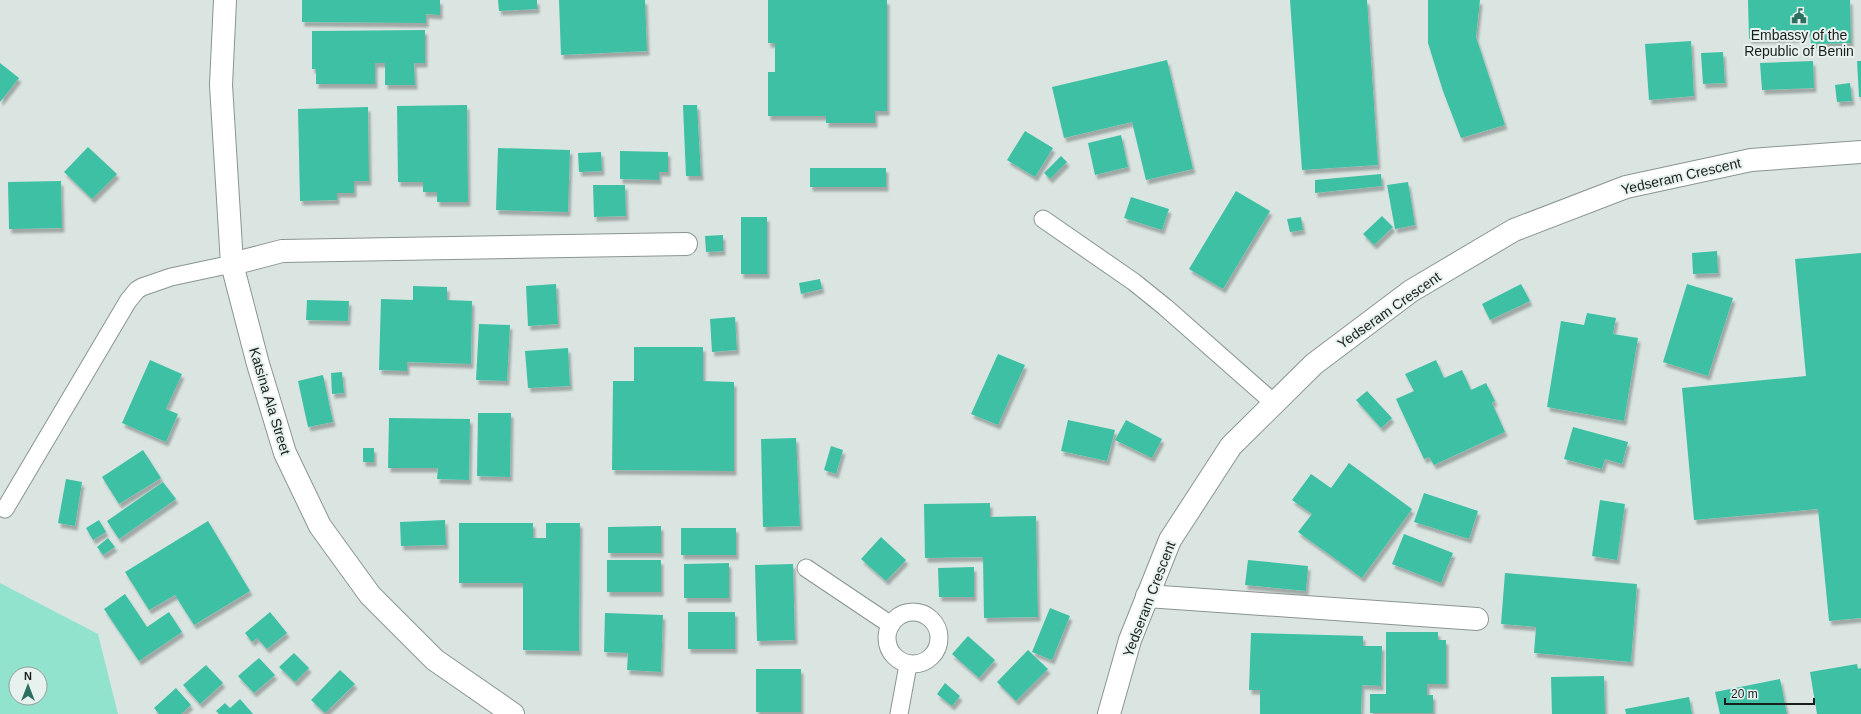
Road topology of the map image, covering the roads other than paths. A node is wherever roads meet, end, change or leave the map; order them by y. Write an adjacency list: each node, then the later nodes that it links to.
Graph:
1 (225, 0): 5 (street, Katsina Ala Street)
2 (1861, 152): 6 (street, Yedseram Crescent)
3 (1043, 219): 6 (lane)
4 (686, 244): 5 (street)
5 (232, 264): 7 (lane); 13 (street, Katsina Ala Street)
6 (1274, 403): 9 (street, Yedseram Crescent)
7 (5, 509)
8 (806, 568): 11 (lane)
9 (1147, 596): 10 (street); 15 (street, Yedseram Crescent)
10 (1477, 619)
11 (891, 625): 12 (lane); 12 (lane)
12 (908, 665): 14 (lane)
13 (513, 714)
14 (899, 714)
15 (1109, 714)

